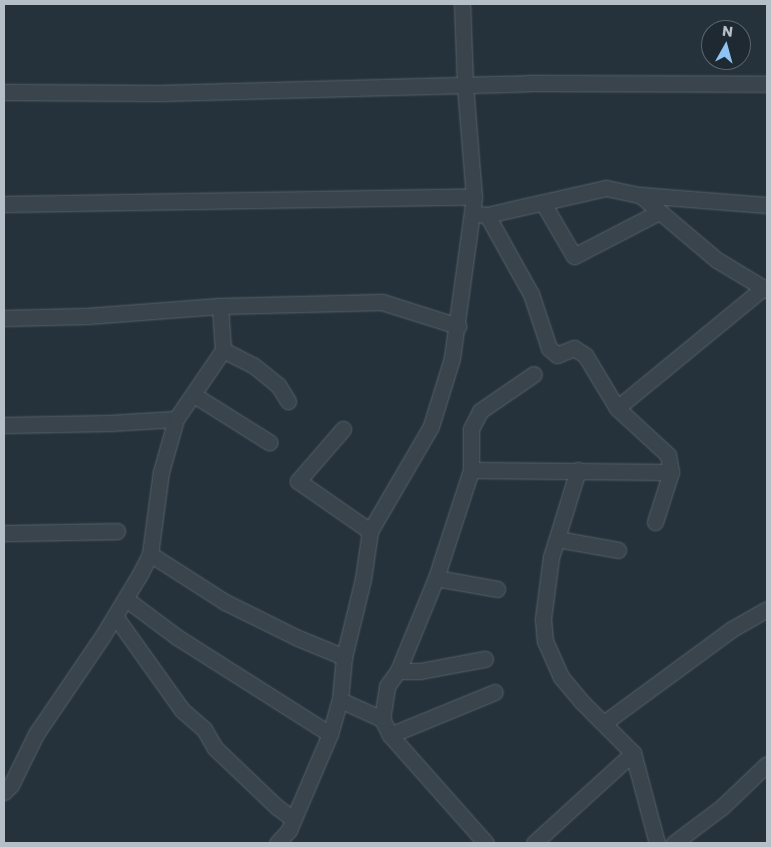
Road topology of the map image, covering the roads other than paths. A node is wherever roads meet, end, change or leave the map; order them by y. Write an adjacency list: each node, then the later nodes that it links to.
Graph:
1 (462, 4): 2 (street)
2 (464, 84): 3 (street); 4 (street); 6 (street)
3 (767, 84)
4 (4, 92)
5 (640, 195): 7 (street); 9 (street); 10 (street)
6 (474, 197): 8 (street); 11 (street)
7 (543, 203): 10 (street); 12 (street)
8 (4, 204)
9 (767, 205)
10 (659, 212): 13 (street)
11 (471, 213): 12 (street); 16 (street)
12 (487, 215): 21 (street)
13 (765, 289): 21 (street)
14 (220, 306): 15 (street); 16 (street); 17 (street)
15 (4, 318)
16 (458, 326): 31 (street)
17 (223, 350): 19 (street); 20 (street)
18 (534, 374): 26 (street)
19 (194, 395): 22 (street); 25 (street)
20 (288, 401)
21 (617, 408): 28 (street)
22 (176, 419): 23 (street); 35 (street)
23 (4, 425)
24 (343, 429): 31 (street)
25 (269, 442)
26 (471, 470): 27 (street); 36 (street)
27 (578, 470): 28 (street); 33 (street)
28 (671, 472): 29 (street)
29 (655, 522)
30 (117, 531): 32 (street)
31 (370, 531): 41 (street)
32 (4, 533)
33 (557, 539): 34 (street); 47 (street)
34 (618, 550)
35 (150, 554): 38 (street); 41 (street)
36 (436, 578): 37 (street); 43 (street)
37 (497, 589)
38 (126, 599): 40 (street); 48 (street)
39 (767, 609): 47 (street)
40 (115, 616): 52 (street); 53 (street)
41 (344, 657): 45 (street)
42 (485, 660): 43 (street)
43 (398, 671): 46 (street)
44 (494, 692): 49 (street)
45 (340, 700): 46 (street); 48 (street)
46 (382, 719): 49 (street)
47 (604, 723): 50 (street)
48 (330, 734): 53 (street)
49 (390, 734): 55 (street)
50 (633, 752): 56 (street); 57 (street)
51 (767, 764): 58 (street)
52 (4, 792)
53 (293, 819): 54 (street)
54 (277, 843)
55 (486, 843)
56 (535, 843)
57 (657, 843)
58 (674, 843)

